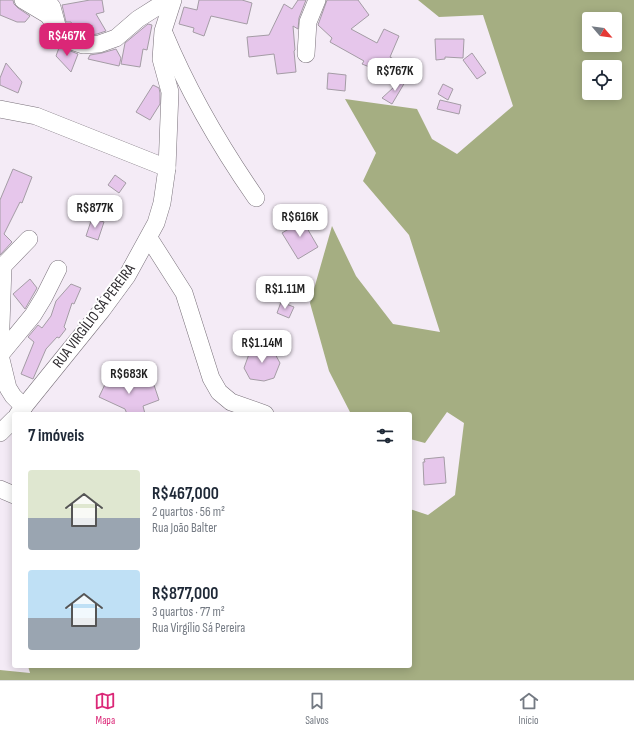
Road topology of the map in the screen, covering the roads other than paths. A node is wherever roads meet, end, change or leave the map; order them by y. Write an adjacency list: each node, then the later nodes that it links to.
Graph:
1 (23, 0): 6 (street)
2 (46, 0): 6 (street)
3 (168, 0): 6 (street)
4 (172, 0): 7 (street, RUA VIRGÍLIO SÁ PEREIRA)
5 (317, 0): 8 (street)
6 (58, 29)
7 (163, 31): 10 (street, RUA VIRGÍLIO SÁ PEREIRA); 11 (street)
8 (306, 54)
9 (0, 109): 10 (street)
10 (167, 168): 12 (street, RUA VIRGÍLIO SÁ PEREIRA)
11 (256, 198)
12 (149, 238): 18 (street, RUA VIRGÍLIO SÁ PEREIRA); 19 (street)
13 (29, 239): 14 (street)
14 (2, 265): 16 (street)
15 (58, 269): 16 (street)
16 (0, 355): 17 (street)
17 (19, 412)
18 (20, 412)
19 (259, 412)
20 (12, 420): 21 (street, RUA VIRGÍLIO SÁ PEREIRA)
21 (0, 433)
22 (0, 489): 23 (street)
23 (12, 494)

